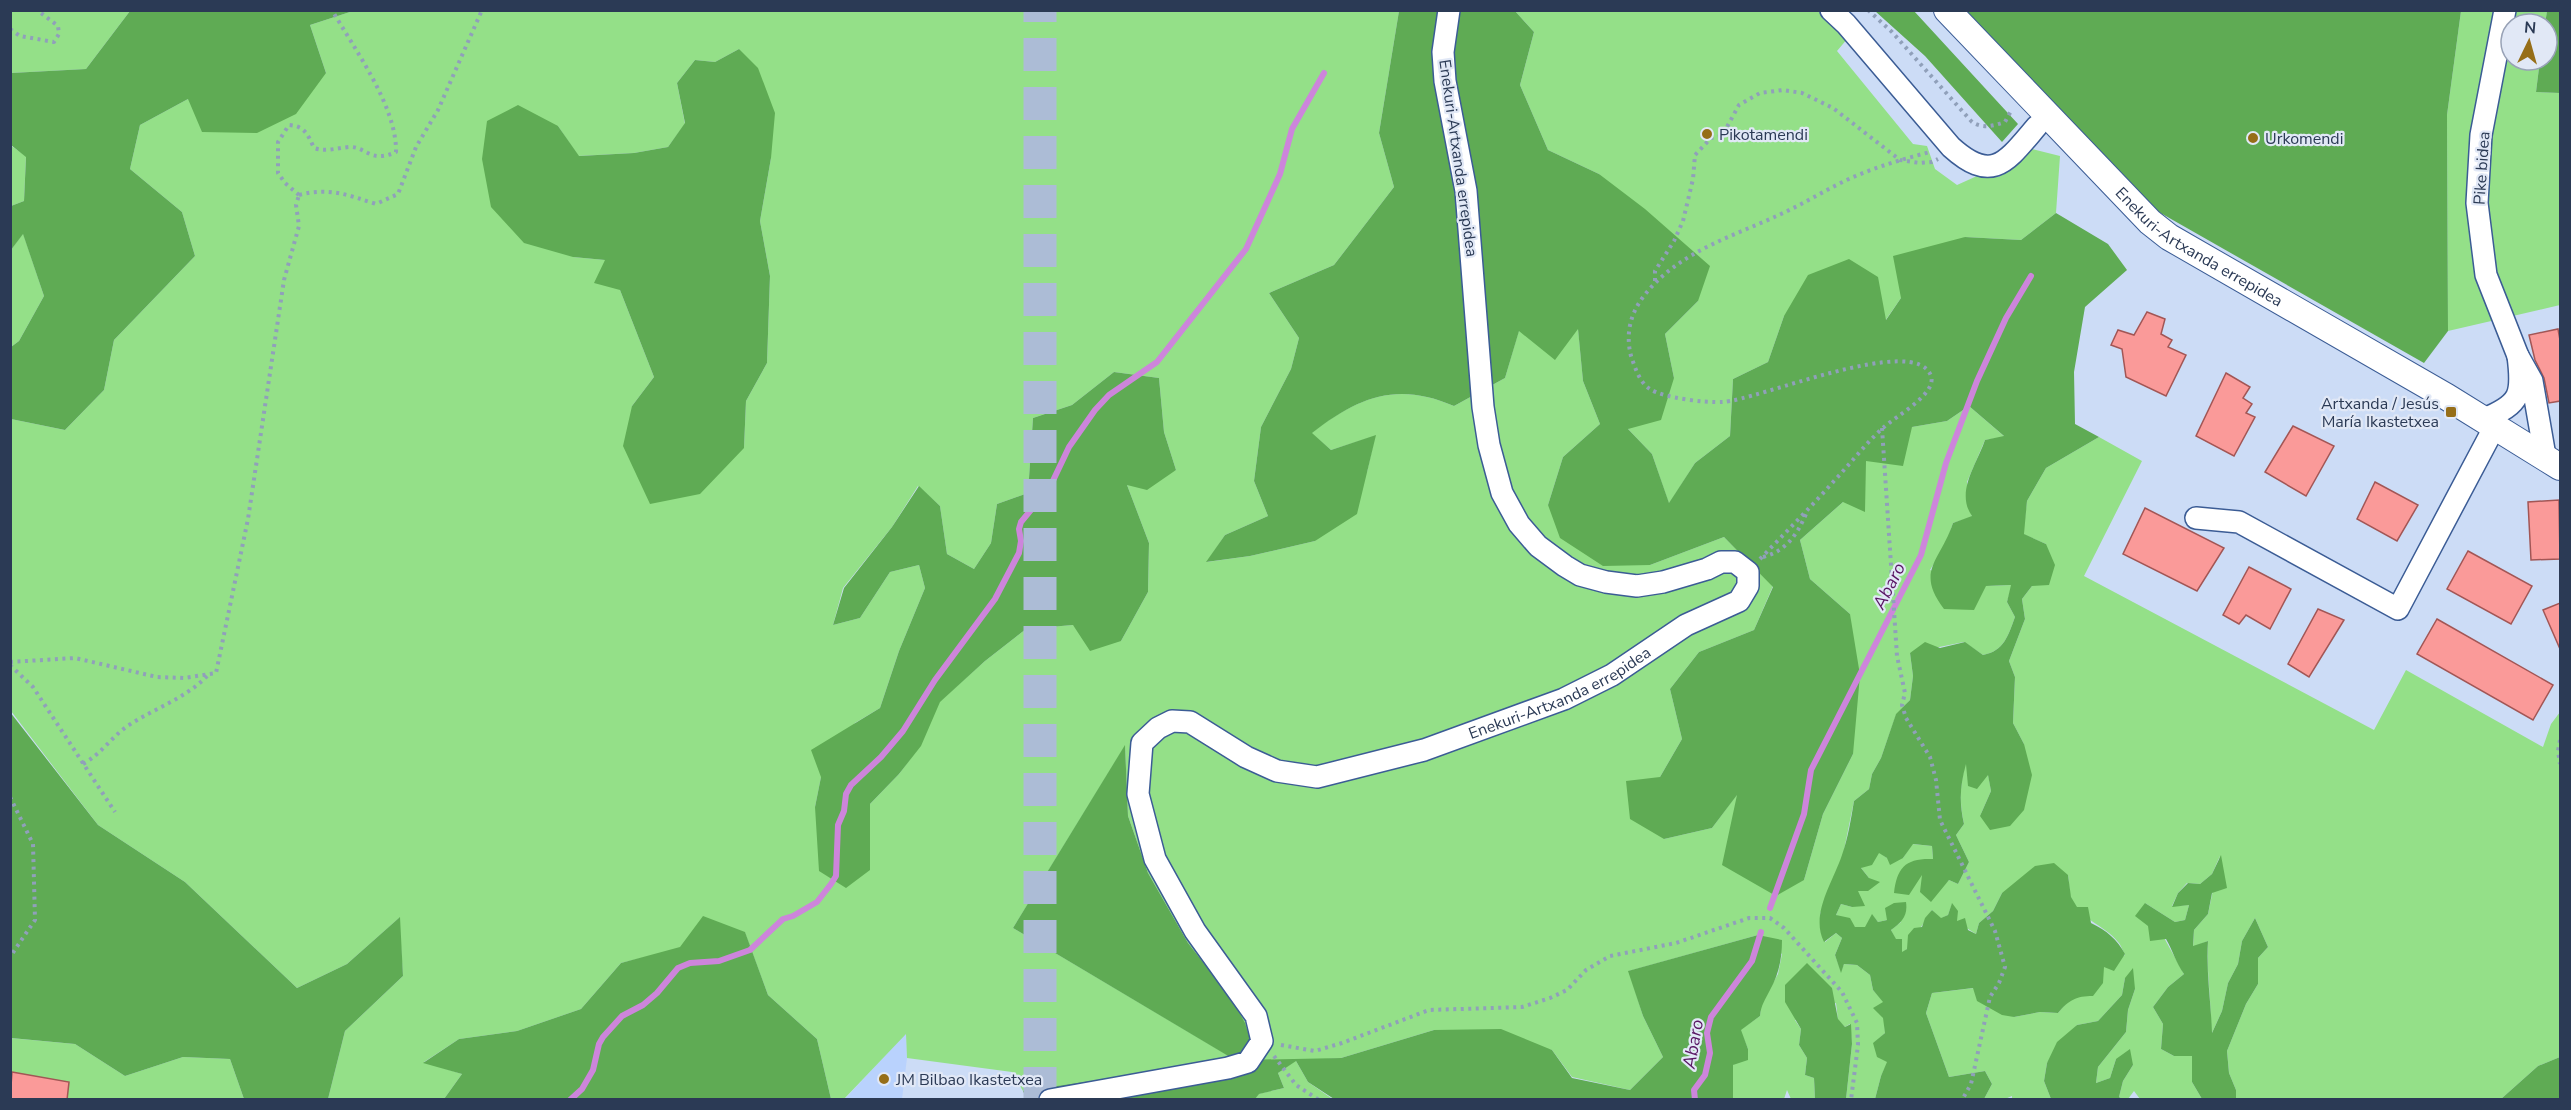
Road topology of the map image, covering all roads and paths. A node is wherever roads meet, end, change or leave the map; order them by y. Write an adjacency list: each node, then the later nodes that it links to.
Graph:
1 (37, 10): 9 (path)
2 (332, 10): 13 (path)
3 (482, 10): 13 (path)
4 (1449, 10): 21 (street, Enekuri-Artxanda errepidea)
5 (1831, 10): 11 (street)
6 (1868, 10): 10 (path)
7 (1947, 10): 16 (street, Enekuri-Artxanda errepidea)
8 (2505, 10): 15 (street, Pike bidea)
9 (10, 29)
10 (2013, 103)
11 (2037, 126)
12 (1900, 160): 12 (path); 14 (path); 14 (path)
13 (299, 195): 23 (path)
14 (1655, 282): 17 (path)
15 (2518, 356): 16 (street, Pike bidea); 18 (street, Pike bidea)
16 (2489, 423): 18 (street, Enekuri-Artxanda errepidea); 20 (street)
17 (1882, 428): 19 (path); 34 (path)
18 (2553, 462)
19 (1807, 511): 21 (path); 21 (path)
20 (2196, 518)
21 (1755, 564): 30 (street, Enekuri-Artxanda errepidea)
22 (10, 664): 23 (path); 25 (path)
23 (210, 673): 25 (path)
24 (2560, 740): 26 (path)
25 (84, 764): 28 (path)
26 (2560, 764)
27 (10, 797): 29 (path)
28 (115, 812)
29 (10, 957)
30 (1262, 1041): 31 (street); 32 (path); 33 (path)
31 (1050, 1100)
32 (1319, 1100)
33 (1851, 1100)
34 (1962, 1100)

